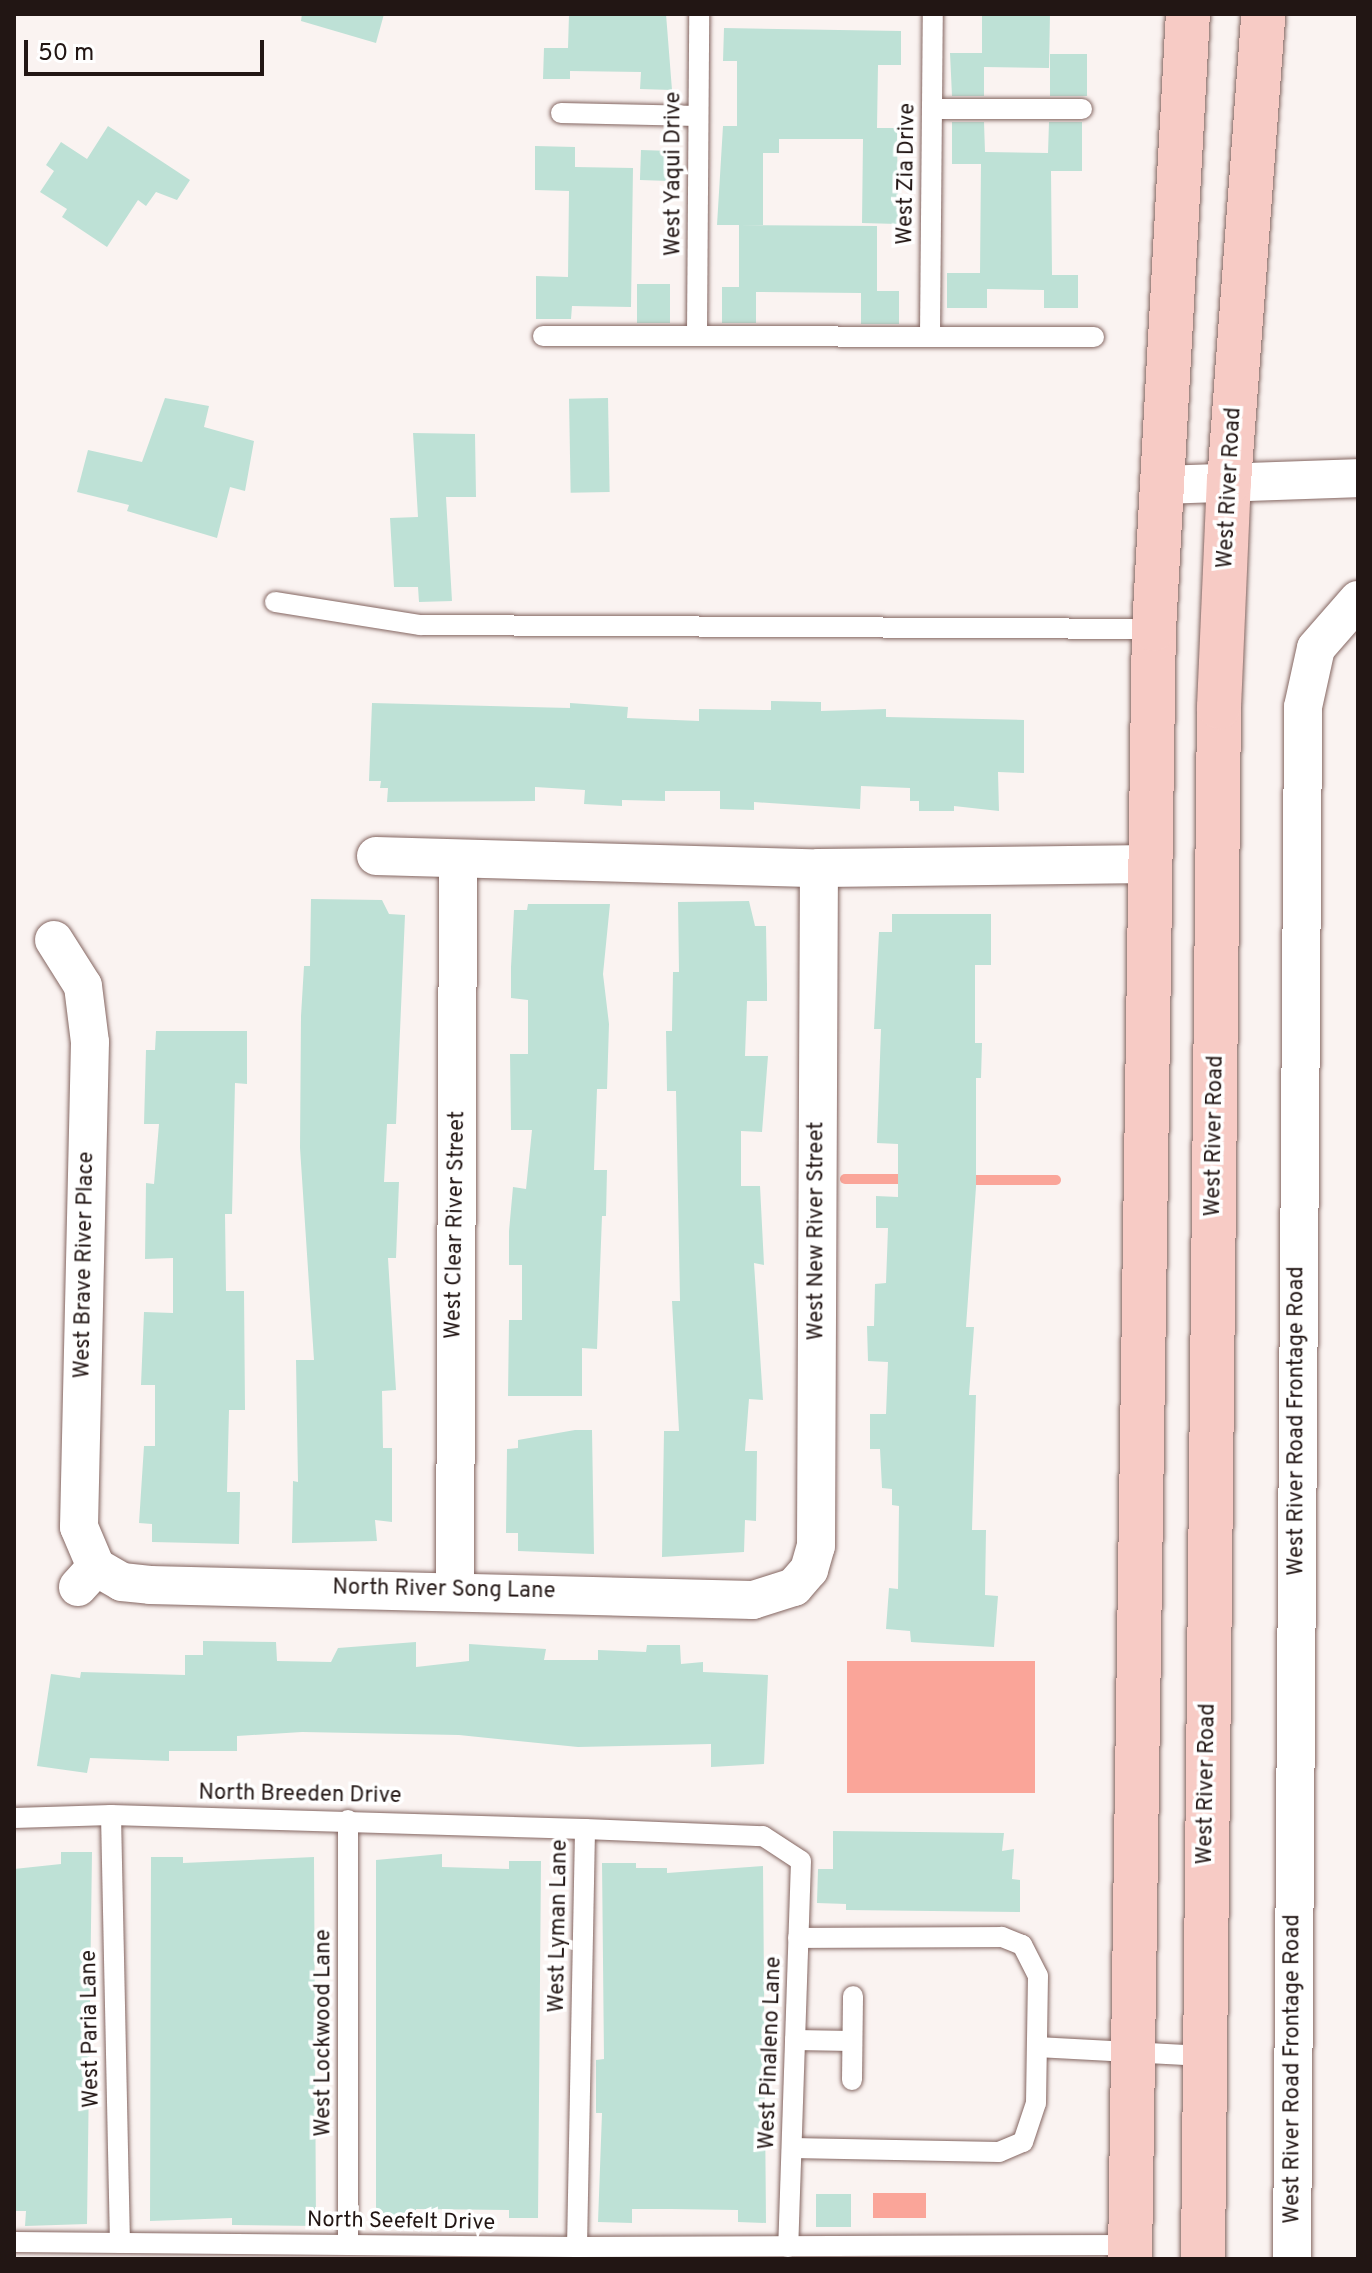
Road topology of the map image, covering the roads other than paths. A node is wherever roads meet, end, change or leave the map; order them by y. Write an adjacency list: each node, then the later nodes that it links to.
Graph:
1 (699, 14): 8 (lane, West Yaqui Drive)
2 (933, 14): 5 (lane, West Zia Drive)
3 (1188, 14): 15 (main road)
4 (1263, 14): 14 (main road, West River Road)
5 (932, 109): 6 (lane); 9 (lane, West Zia Drive)
6 (1082, 109)
7 (561, 113): 8 (lane)
8 (698, 116): 10 (lane, West Yaqui Drive)
9 (930, 334): 10 (lane); 12 (lane)
10 (697, 335): 11 (lane)
11 (543, 336)
12 (1094, 337)
13 (1358, 478): 14 (street)
14 (1229, 482): 15 (street); 38 (main road, West River Road)
15 (1159, 485): 18 (main road)
16 (1358, 600): 48 (street, West River Road Frontage Road)
17 (275, 602): 18 (lane)
18 (1154, 629): 21 (main road)
19 (376, 856): 20 (street)
20 (458, 861): 22 (street); 25 (street, West Clear River Street)
21 (1151, 864): 22 (street); 37 (main road)
22 (819, 868): 26 (street, West New River Street)
23 (54, 940): 24 (street, West Brave River Place)
24 (87, 1577): 25 (street, North River Song Lane)
25 (455, 1589): 26 (street, North River Song Lane)
26 (804, 1597)
27 (111, 1815): 28 (lane, North Breeden Drive); 29 (lane, North Breeden Drive); 42 (lane, West Paria Lane)
28 (14, 1818)
29 (348, 1820): 30 (lane, North Breeden Drive); 43 (lane, West Lockwood Lane)
30 (585, 1829): 31 (lane, West Lyman Lane); 44 (lane, West Lyman Lane)
31 (801, 1861): 32 (lane, West Pinaleno Lane)
32 (798, 1938): 34 (lane, West Pinaleno Lane); 36 (lane)
33 (853, 1996): 35 (lane)
34 (795, 2040): 35 (lane); 40 (lane, West Pinaleno Lane)
35 (852, 2041): 39 (lane)
36 (1037, 2047): 37 (lane); 40 (lane)
37 (1131, 2052): 38 (lane); 46 (main road)
38 (1204, 2056): 47 (main road, West River Road)
39 (852, 2080)
40 (792, 2148): 45 (lane, West Pinaleno Lane)
41 (14, 2242): 42 (lane, North Seefelt Drive)
42 (120, 2243): 43 (lane, North Seefelt Drive)
43 (348, 2245): 44 (lane, North Seefelt Drive)
44 (577, 2247): 45 (lane, North Seefelt Drive)
45 (788, 2247): 46 (lane, North Seefelt Drive)
46 (1130, 2252)
47 (1203, 2259)
48 (1292, 2259)

